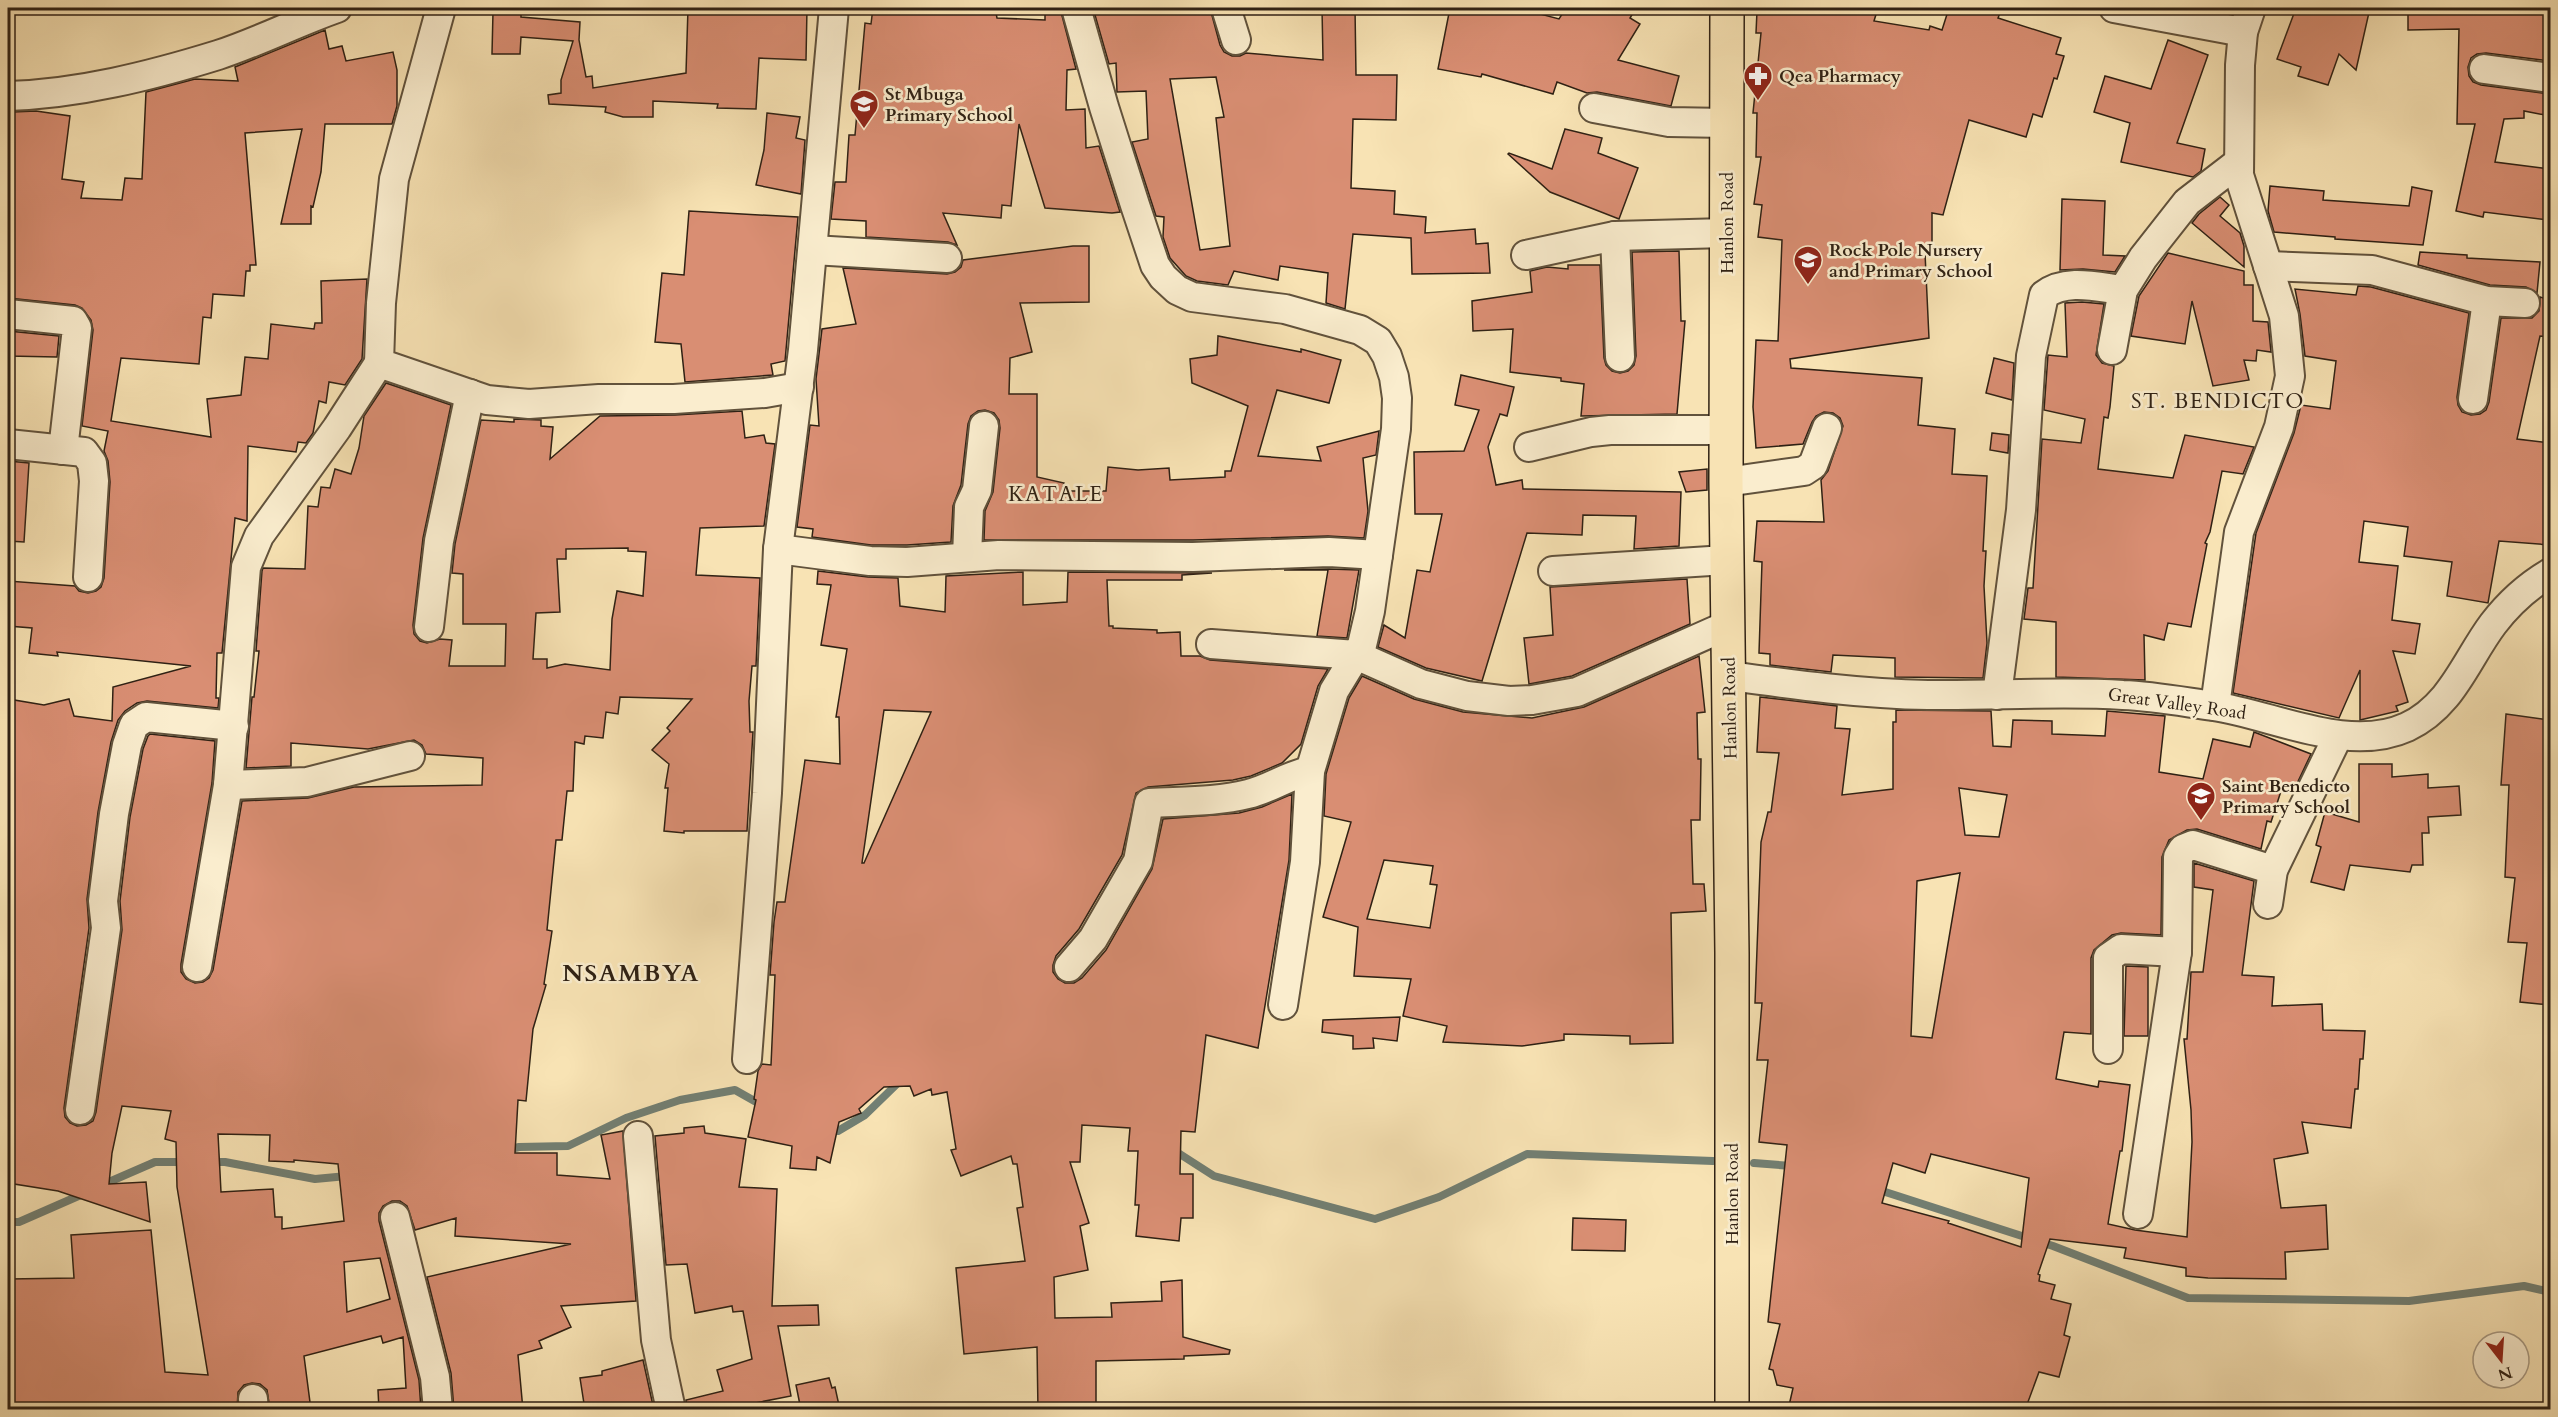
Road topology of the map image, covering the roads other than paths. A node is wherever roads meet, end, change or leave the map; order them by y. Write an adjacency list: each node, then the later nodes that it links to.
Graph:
1 (337, 8): 12 (street)
2 (441, 8): 28 (street)
3 (834, 8): 18 (street)
4 (1076, 8): 40 (street)
5 (1226, 8): 9 (street)
6 (1727, 8): 14 (main road, Hanlon Road)
7 (2114, 8): 8 (street)
8 (2247, 20): 15 (street)
9 (1236, 40)
10 (2484, 69): 11 (street)
11 (2550, 78)
12 (8, 96)
13 (1594, 108): 14 (street)
14 (1727, 123): 16 (main road, Hanlon Road)
15 (2239, 162): 21 (street); 22 (street)
16 (1726, 233): 17 (street); 34 (main road, Hanlon Road)
17 (1615, 236): 19 (street); 27 (street)
18 (813, 250): 20 (street); 29 (street)
19 (1526, 255)
20 (948, 258)
21 (2268, 266): 23 (street); 52 (street)
22 (2123, 290): 26 (street); 51 (street)
23 (2487, 301): 24 (street); 31 (street)
24 (2525, 303)
25 (8, 314): 37 (street)
26 (2112, 350)
27 (1620, 357)
28 (379, 363): 30 (street); 53 (street)
29 (799, 387): 30 (street); 39 (street)
30 (470, 394): 47 (street)
31 (2473, 399)
32 (984, 426): 41 (street)
33 (1827, 428): 38 (street)
34 (1726, 430): 36 (street); 38 (main road, Hanlon Road)
35 (8, 444): 37 (street)
36 (1529, 447)
37 (63, 450): 45 (street)
38 (1726, 482): 42 (main road, Hanlon Road)
39 (778, 549): 41 (street); 65 (street)
40 (1378, 555): 41 (street); 49 (street)
41 (967, 557)
42 (1726, 560): 43 (street); 46 (main road, Hanlon Road)
43 (1553, 571)
44 (2550, 573): 54 (street, Great Valley Road)
45 (88, 577)
46 (1728, 625): 49 (street); 50 (main road, Hanlon Road)
47 (429, 627)
48 (1211, 644): 49 (street)
49 (1356, 655): 56 (street)
50 (1730, 676): 51 (street, Great Valley Road); 72 (main road, Hanlon Road)
51 (1997, 694): 52 (street, Great Valley Road)
52 (2215, 706): 54 (street, Great Valley Road)
53 (234, 726): 57 (street); 66 (street)
54 (2338, 736): 58 (street)
55 (410, 756): 57 (street)
56 (1310, 771): 62 (street); 63 (street)
57 (228, 785): 61 (street)
58 (2273, 870): 59 (street); 60 (street)
59 (2268, 904)
60 (2177, 951): 64 (street); 68 (street)
61 (197, 967)
62 (1069, 967)
63 (1283, 1005)
64 (2108, 1049)
65 (747, 1059)
66 (80, 1110)
67 (638, 1136): 71 (street)
68 (2138, 1214)
69 (395, 1217): 70 (street)
70 (438, 1410)
71 (671, 1410)
72 (1731, 1410)

